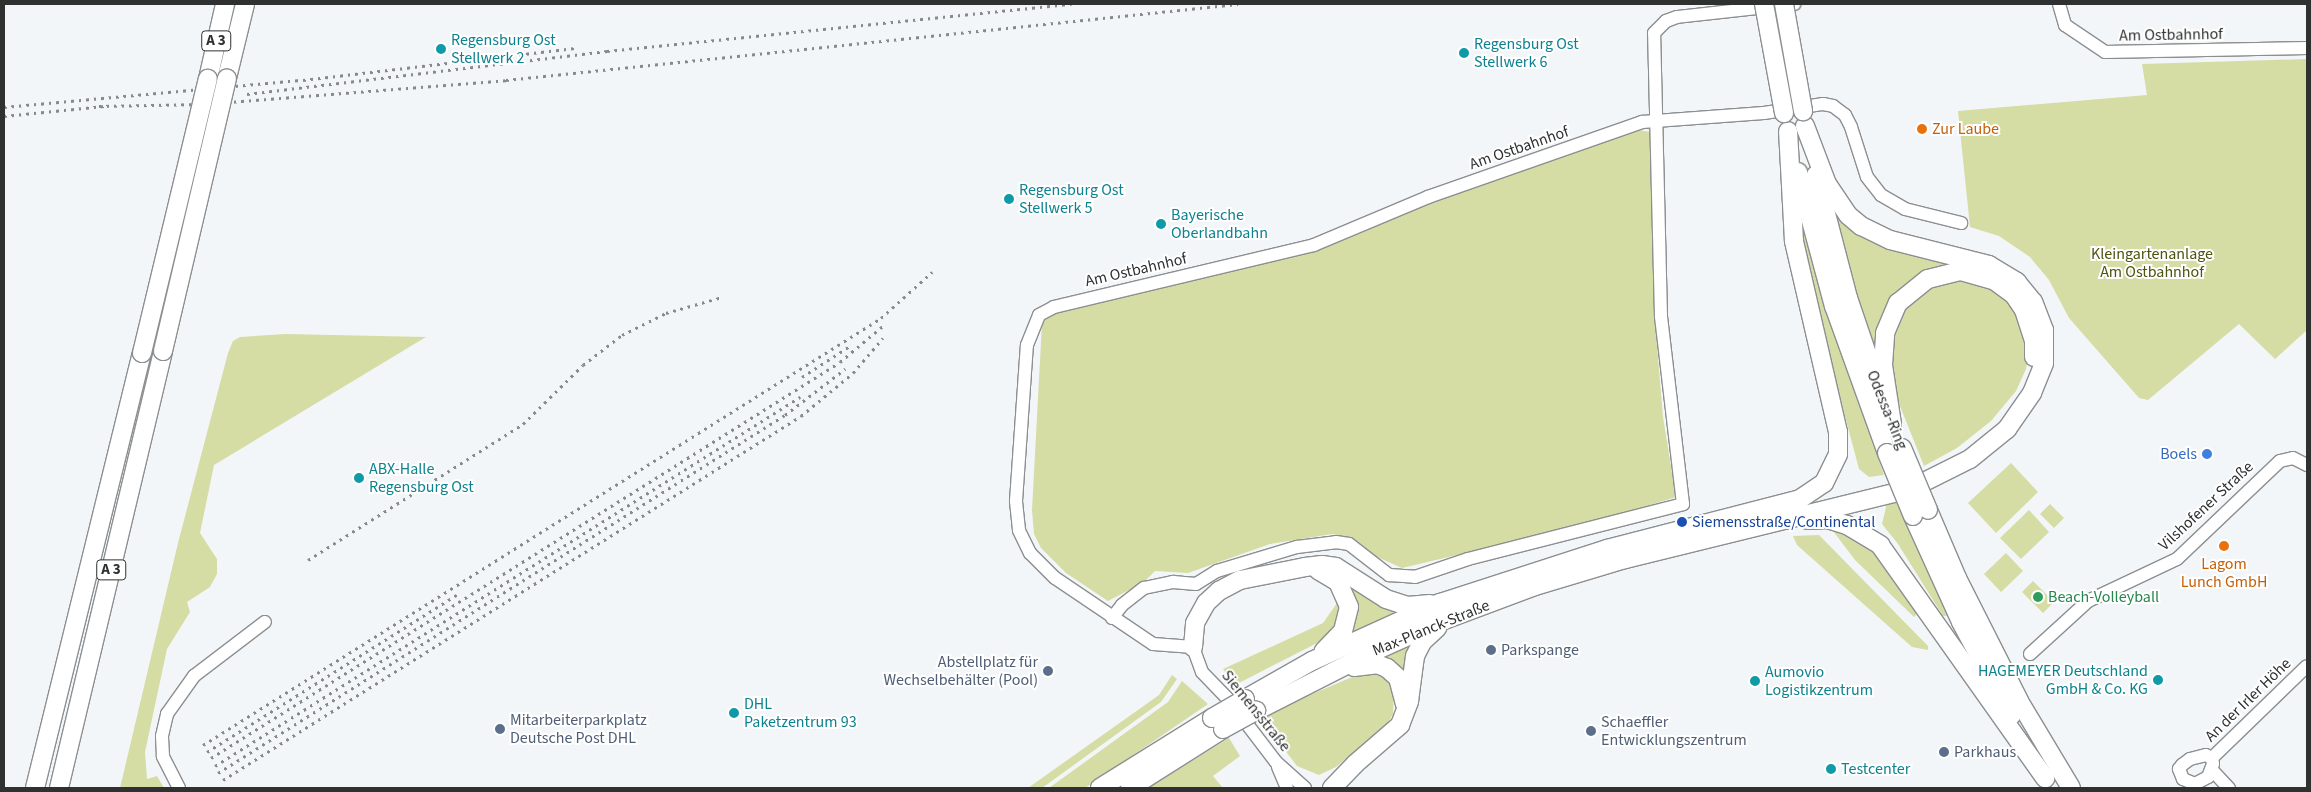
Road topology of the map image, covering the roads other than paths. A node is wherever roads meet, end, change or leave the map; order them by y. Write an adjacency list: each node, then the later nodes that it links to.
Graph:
1 (225, 4): 32 (highway, A 3, bridge)
2 (245, 4): 33 (highway, A 3, bridge)
3 (1764, 4): 10 (highway, Odessa-Ring, bridge)
4 (1784, 4): 8 (highway, Odessa-Ring, bridge)
5 (1794, 4): 9 (street)
6 (2059, 4): 7 (street, Am Ostbahnhof)
7 (2307, 48)
8 (1804, 118): 12 (highway, Odessa-Ring); 16 (highway)
9 (1656, 121): 11 (street, Am Ostbahnhof); 20 (street); 20 (street, Am Ostbahnhof)
10 (1788, 131): 13 (highway, Odessa-Ring); 17 (highway)
11 (1961, 223)
12 (1892, 424): 13 (highway, Odessa-Ring); 17 (highway)
13 (1894, 450): 15 (highway, Odessa-Ring, bridge)
14 (2307, 465): 23 (street, Vilshofener Straße)
15 (1920, 513): 31 (highway, Odessa-Ring); 40 (highway, Odessa-Ring)
16 (1758, 526): 19 (highway, Max-Planck-Straße); 31 (highway)
17 (1680, 530): 19 (highway, Max-Planck-Straße)
18 (1305, 567): 19 (highway); 22 (highway); 24 (highway)
19 (1442, 612): 24 (highway, Max-Planck-Straße); 26 (highway, Max-Planck-Straße); 28 (highway)
20 (1112, 618): 22 (street, Am Ostbahnhof)
21 (265, 622): 34 (street)
22 (1193, 647): 30 (street, Siemensstraße)
23 (2030, 654)
24 (1312, 661): 27 (highway, Max-Planck-Straße)
25 (2307, 666): 41 (street, An der Irler Höhe)
26 (1320, 677): 27 (highway, Max-Planck-Straße); 28 (highway)
27 (1251, 705): 29 (highway, Max-Planck-Straße, bridge)
28 (1406, 713): 39 (highway)
29 (1217, 723): 35 (highway, Max-Planck-Straße); 36 (highway, Max-Planck-Straße)
30 (1276, 762): 37 (street); 38 (street, Siemensstraße)
31 (2048, 783)
32 (35, 788)
33 (59, 788)
34 (179, 788)
35 (1100, 788)
36 (1130, 788)
37 (1287, 788)
38 (1304, 788)
39 (1332, 788)
40 (2070, 788)
41 (2229, 788)

